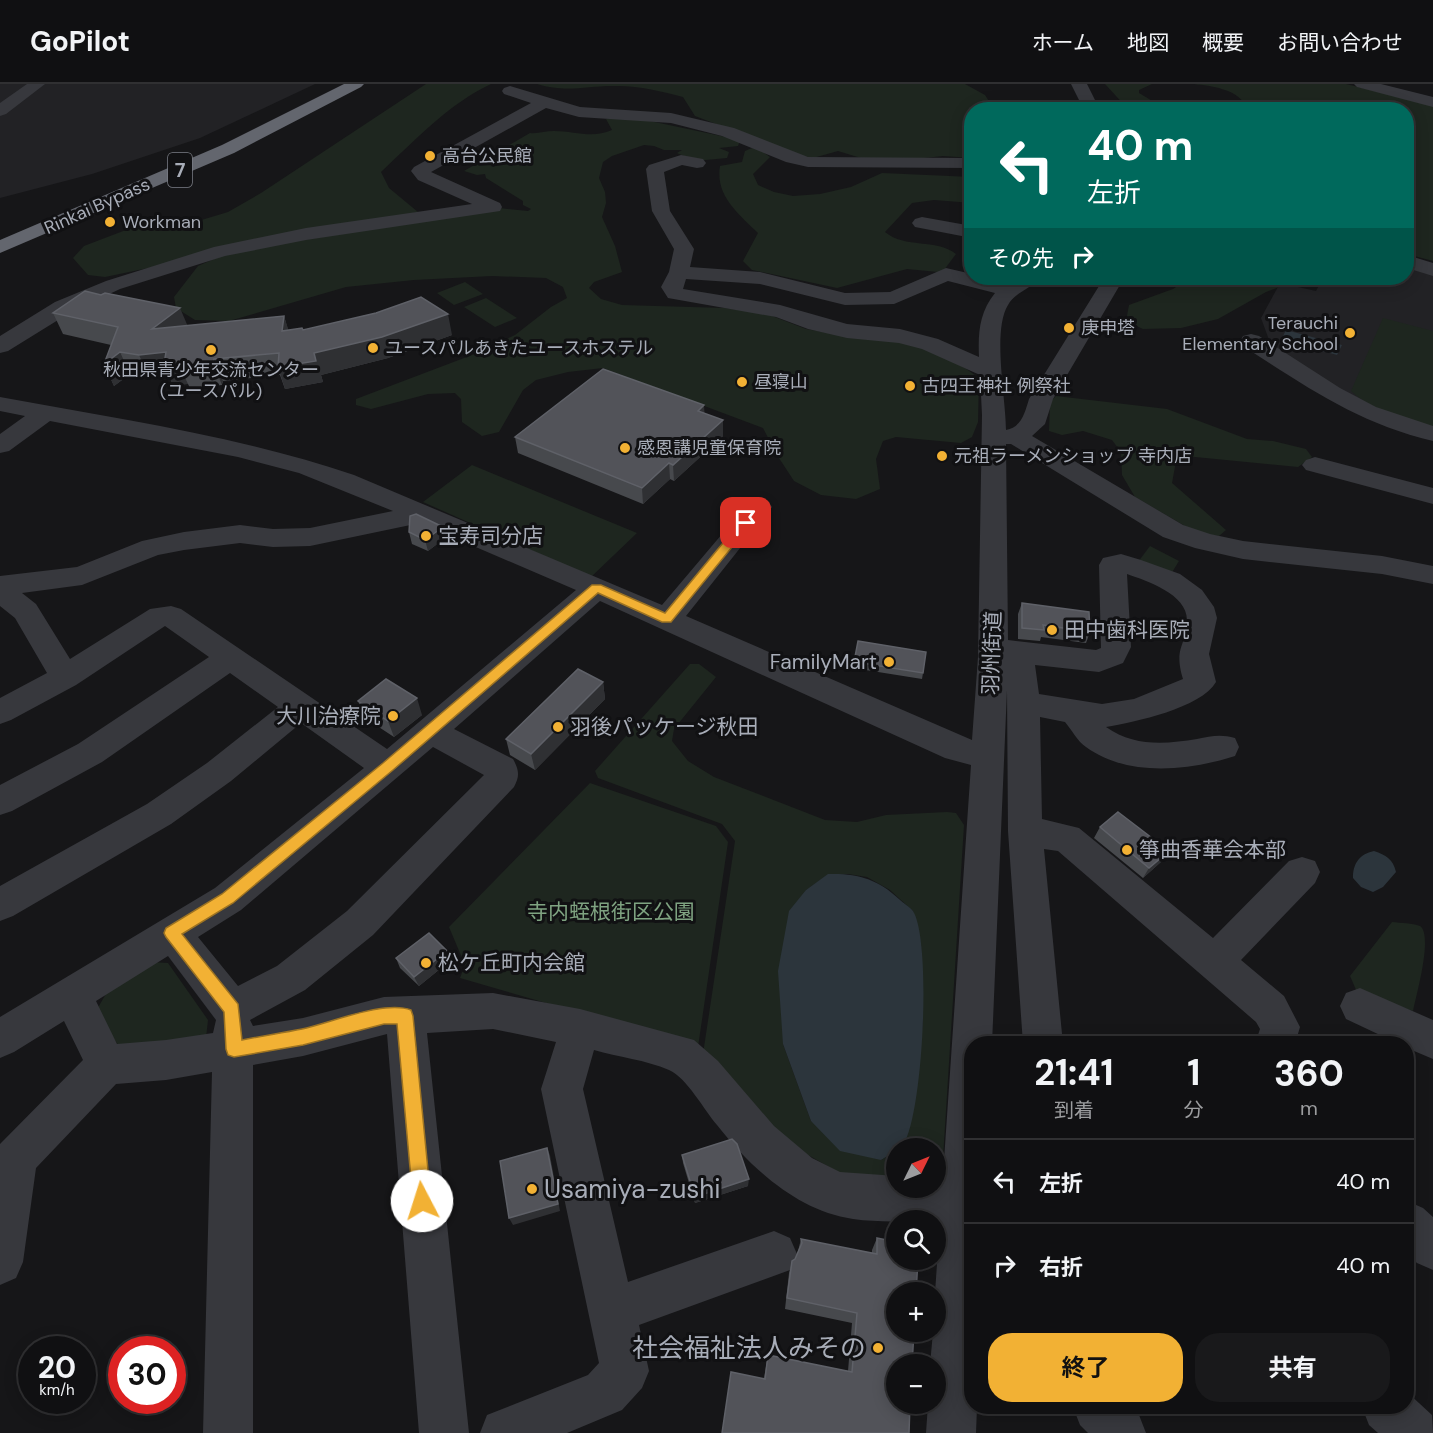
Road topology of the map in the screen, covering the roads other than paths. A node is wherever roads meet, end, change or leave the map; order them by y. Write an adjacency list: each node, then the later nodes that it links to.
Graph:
1 (37, 84): 10 (street)
2 (340, 84): 17 (highway, Rinkai Bypass / 7)
3 (356, 84): 18 (highway, Rinkai Bypass / 7)
4 (1079, 84): 7 (street)
5 (1362, 84): 8 (street)
6 (544, 102): 11 (street); 12 (street); 28 (street)
7 (1088, 102)
8 (1433, 102)
9 (674, 103): 11 (street)
10 (0, 111)
11 (609, 113): 14 (street)
12 (487, 116)
13 (697, 163): 21 (street)
14 (964, 163)
15 (922, 224): 16 (street)
16 (964, 231)
17 (0, 236)
18 (0, 248)
19 (1414, 263): 20 (street)
20 (1433, 270)
21 (679, 272): 22 (street); 29 (street)
22 (964, 279)
23 (989, 285): 26 (street)
24 (1016, 285): 26 (street, 羽州街道)
25 (1110, 285): 33 (street)
26 (1008, 290): 29 (street, 羽州街道)
27 (1251, 341): 32 (street)
28 (0, 346)
29 (991, 371): 33 (street, 羽州街道)
30 (0, 404): 31 (street)
31 (46, 412): 34 (street); 38 (street)
32 (1433, 434)
33 (1005, 437): 39 (street); 44 (street, 羽州街道)
34 (0, 446)
35 (1315, 465): 36 (street)
36 (1433, 496)
37 (759, 507): 43 (street)
38 (422, 514): 40 (street); 41 (street)
39 (1433, 575)
40 (0, 586)
41 (597, 588): 43 (street); 51 (street)
42 (0, 591): 46 (street)
43 (667, 619): 53 (street)
44 (1006, 650): 47 (street); 50 (street); 53 (street, 羽州街道)
45 (231, 657): 46 (street); 48 (street); 55 (street)
46 (65, 677): 49 (street)
47 (1024, 703): 50 (street); 56 (street)
48 (302, 705): 54 (street); 58 (street)
49 (0, 712)
50 (1076, 713): 52 (street)
51 (429, 730): 54 (street); 65 (street)
52 (1222, 747)
53 (988, 757): 66 (street, 羽州街道)
54 (388, 767): 59 (street)
55 (0, 801)
56 (1025, 831): 60 (street); 67 (street)
57 (1302, 872): 60 (street)
58 (0, 905)
59 (172, 933): 61 (street); 65 (street)
60 (1215, 961): 68 (street)
61 (72, 995): 69 (street); 71 (street)
62 (1360, 1006): 70 (street)
63 (405, 1016): 64 (street); 65 (street); 81 (street)
64 (580, 1028): 72 (street); 77 (street)
65 (233, 1029): 71 (street); 80 (street)
66 (973, 1036)
67 (1042, 1036)
68 (1278, 1036)
69 (0, 1039)
70 (1433, 1040)
71 (106, 1065): 76 (street)
72 (964, 1197): 83 (street, 羽州街道)
73 (1414, 1230): 74 (street)
74 (1433, 1247)
75 (774, 1254): 77 (street)
76 (0, 1262)
77 (612, 1311): 82 (street)
78 (1104, 1414): 84 (street)
79 (1394, 1414): 85 (street)
80 (228, 1433)
81 (444, 1433)
82 (505, 1433)
83 (951, 1433)
84 (1121, 1433)
85 (1414, 1433)

